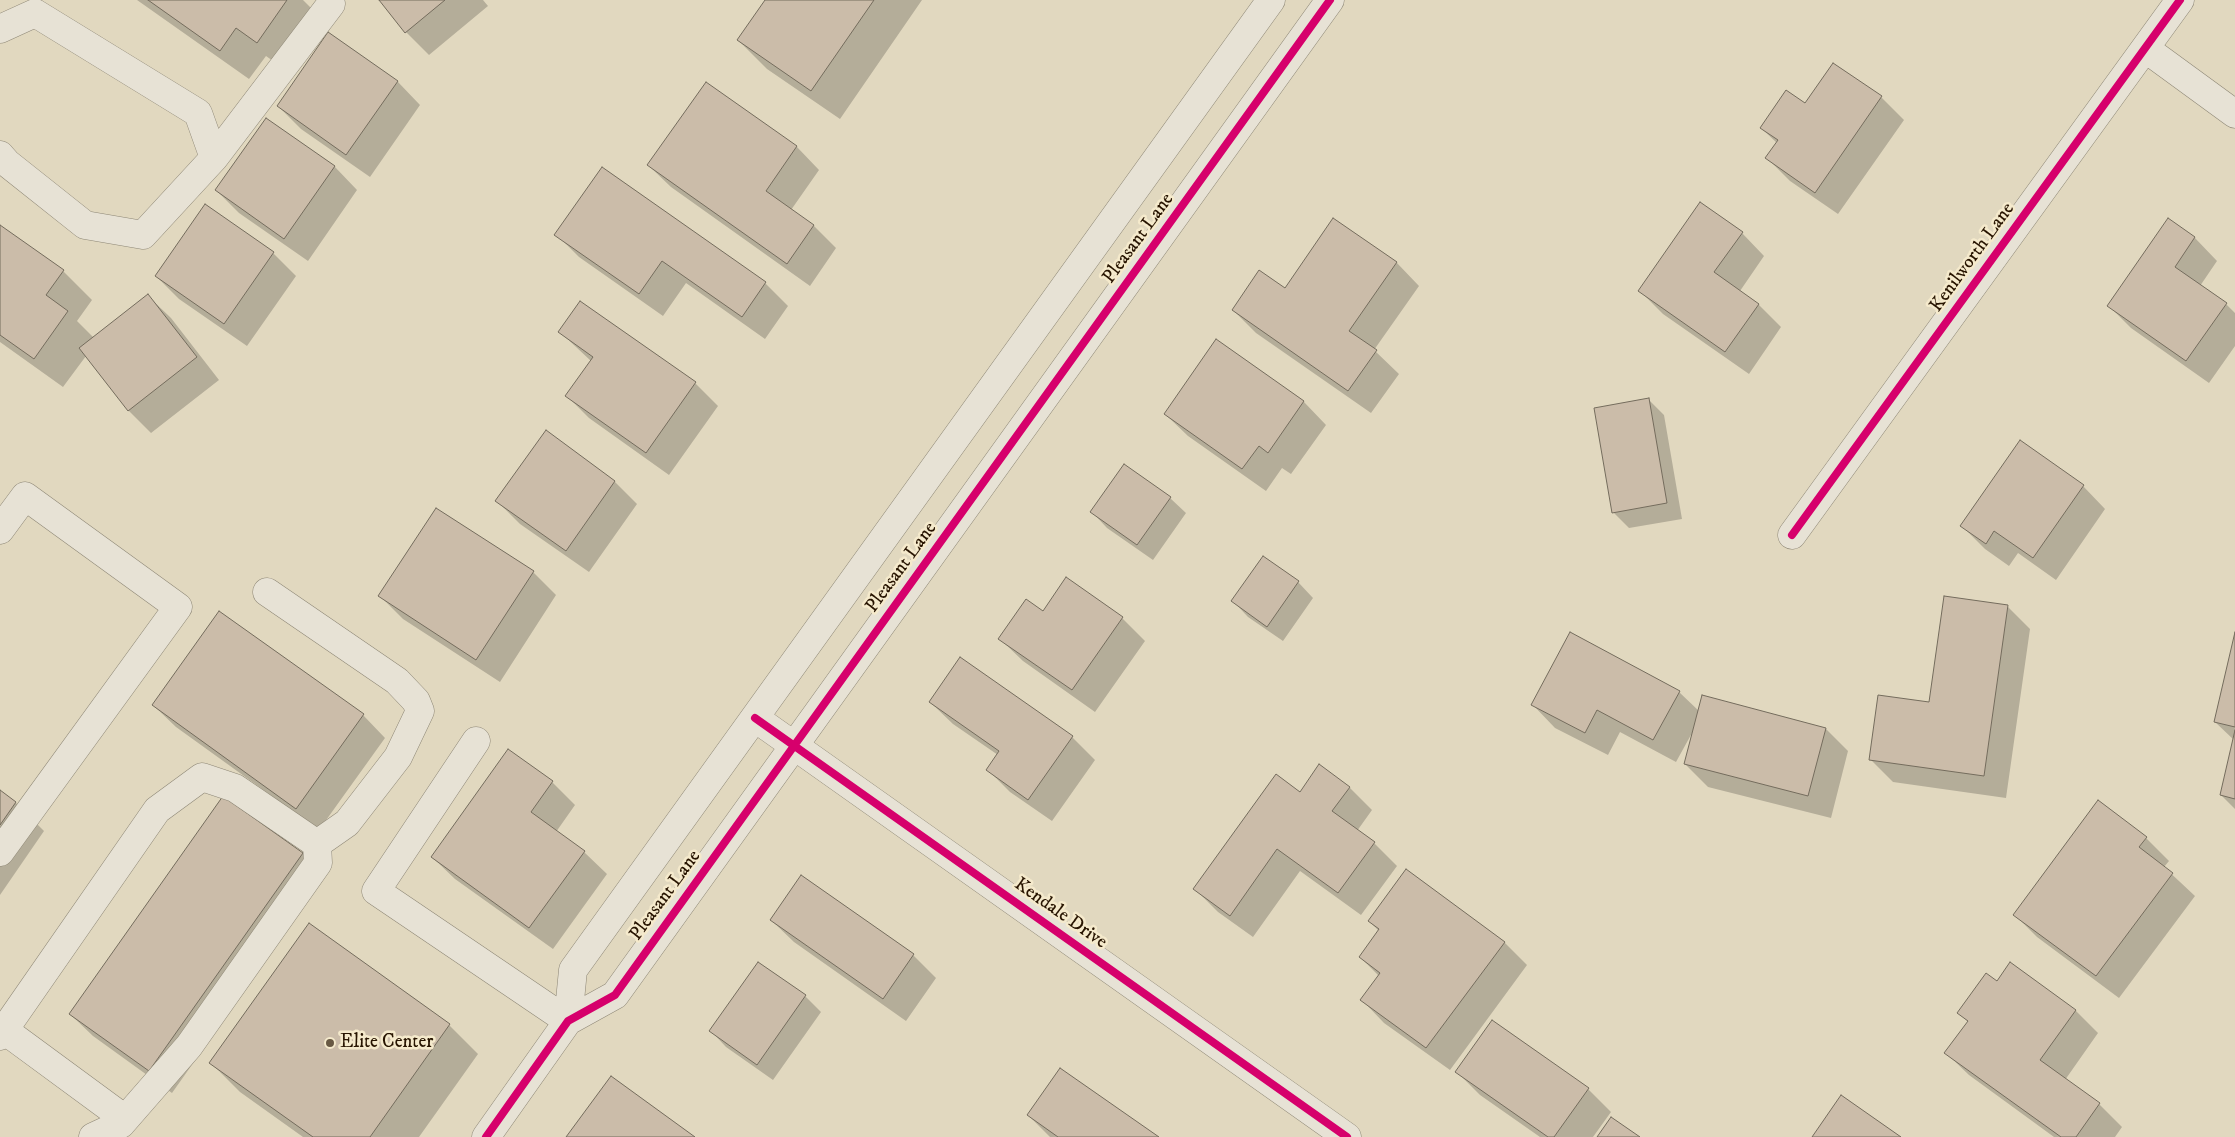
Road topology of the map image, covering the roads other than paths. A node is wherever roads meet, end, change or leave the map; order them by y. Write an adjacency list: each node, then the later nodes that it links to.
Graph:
1 (1272, 0): 13 (street, Pleasant Lane)
2 (1330, 0): 15 (street, Pleasant Lane)
3 (2180, 0): 6 (street, Kenilworth Lane)
4 (331, 4): 9 (street)
5 (0, 29): 9 (street)
6 (2146, 48): 7 (street); 11 (street, Kenilworth Lane)
7 (2235, 114)
8 (0, 155): 9 (street)
9 (214, 158)
10 (0, 530): 17 (street)
11 (1792, 535)
12 (267, 592): 16 (street)
13 (755, 718): 15 (street, Kendale Drive); 18 (street, Pleasant Lane)
14 (476, 741): 18 (street)
15 (795, 746): 18 (street, Pleasant Lane); 23 (street, Kendale Drive)
16 (317, 844): 19 (street); 20 (street)
17 (0, 852)
18 (568, 1021): 22 (street, Pleasant Lane)
19 (2, 1033): 20 (street)
20 (125, 1119): 21 (street)
21 (94, 1137)
22 (486, 1137)
23 (1346, 1137)

